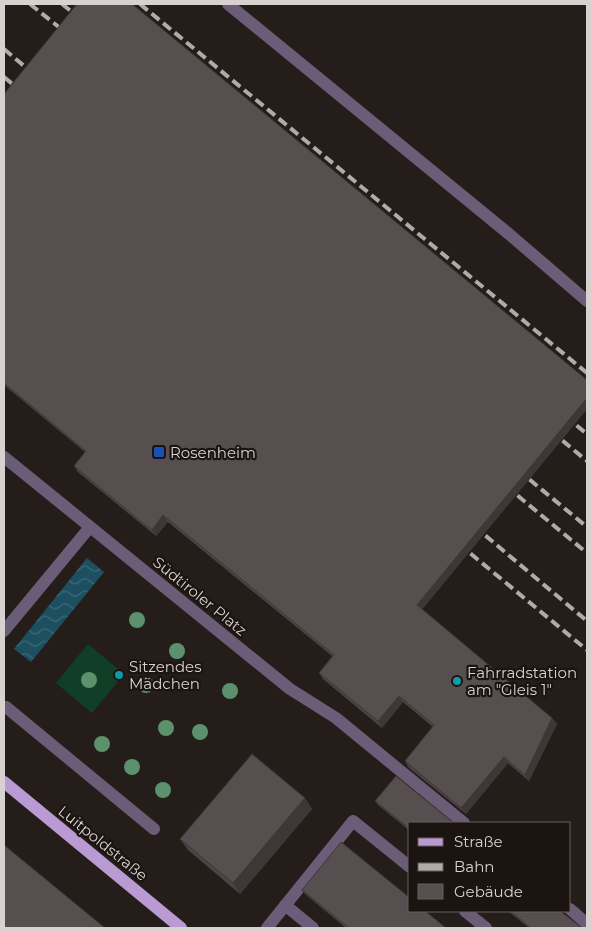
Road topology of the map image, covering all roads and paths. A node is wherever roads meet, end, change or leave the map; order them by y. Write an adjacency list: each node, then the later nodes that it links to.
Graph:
1 (228, 4): 2 (street)
2 (587, 301)
3 (4, 457): 4 (street, Südtiroler Platz)
4 (90, 527): 5 (street); 8 (street, Südtiroler Platz)
5 (4, 630)
6 (6, 707): 9 (street)
7 (4, 782): 15 (main road, Luitpoldstraße)
8 (463, 822)
9 (154, 830)
10 (408, 864): 11 (street)
11 (285, 905): 16 (street); 17 (street)
12 (571, 910): 14 (street)
13 (466, 912): 18 (street)
14 (587, 924)
15 (181, 928)
16 (266, 928)
17 (313, 928)
18 (486, 928)

